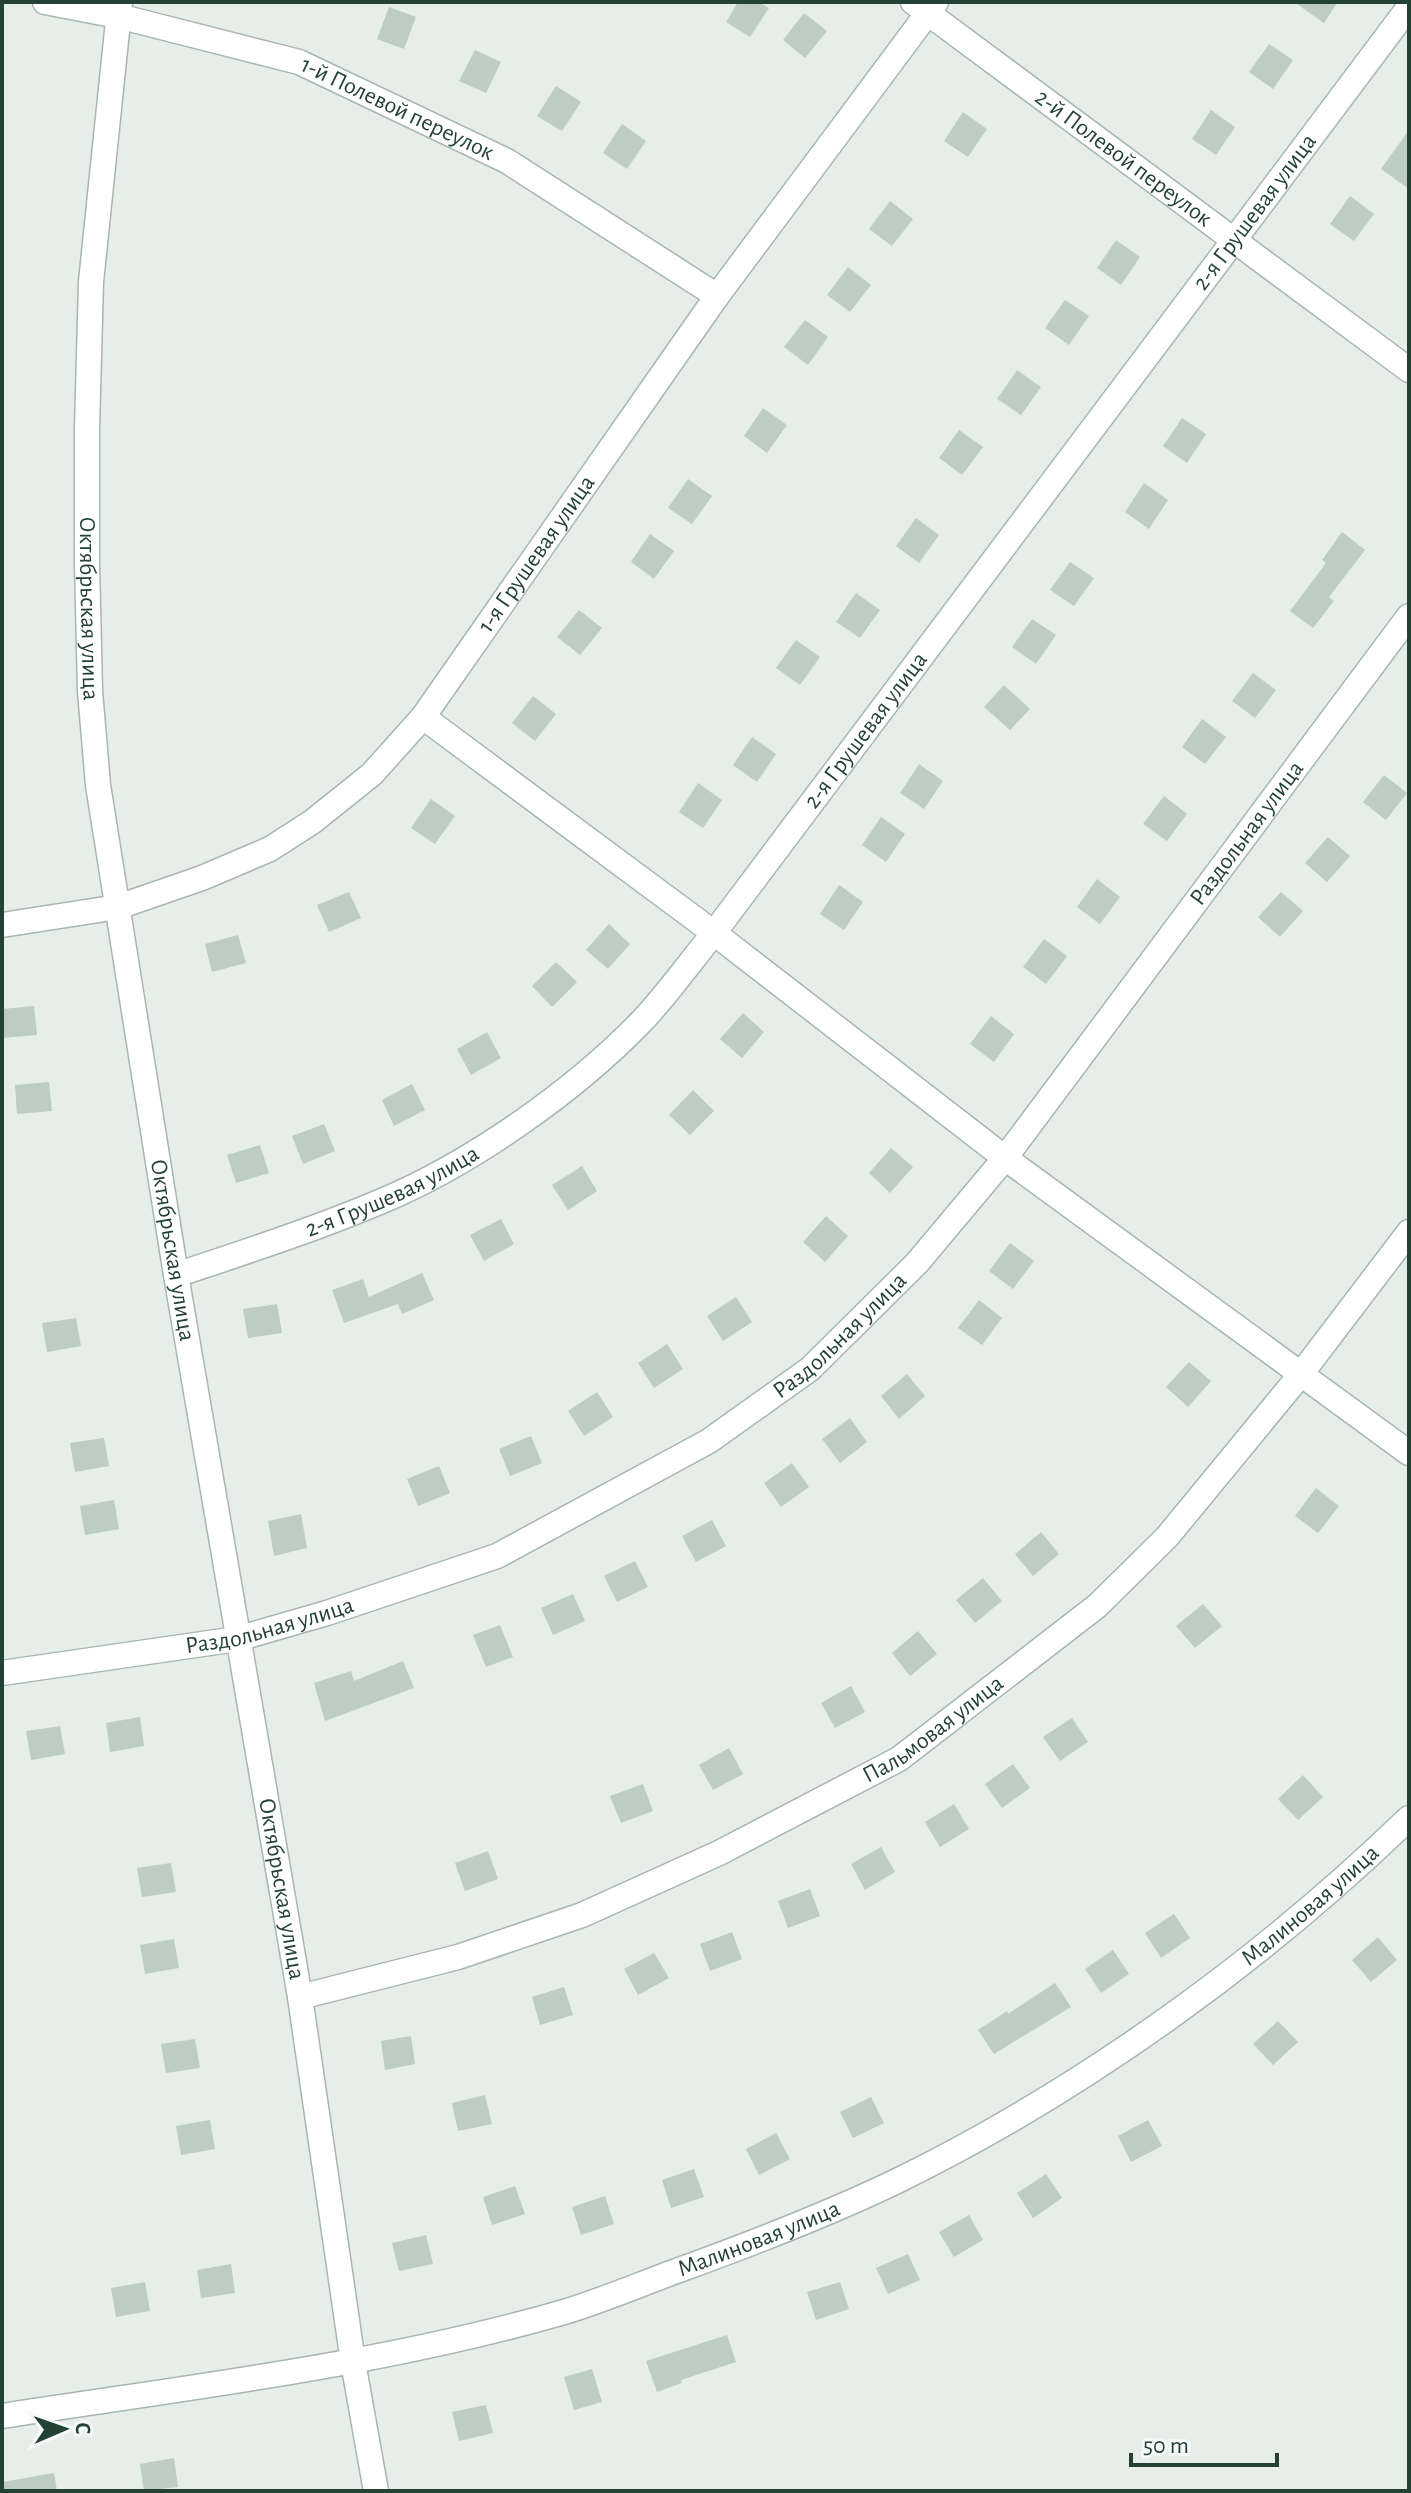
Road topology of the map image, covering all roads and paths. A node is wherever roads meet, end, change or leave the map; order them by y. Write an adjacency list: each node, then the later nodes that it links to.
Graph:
1 (45, 2): 4 (street, 1-й Полевой переулок)
2 (926, 5): 5 (street, 2-й Полевой переулок); 6 (street, 1-я Грушевая улица)
3 (1409, 7): 5 (street, 2-я Грушевая улица)
4 (119, 9): 6 (street, 1-й Полевой переулок); 10 (street, Октябрьская улица)
5 (1233, 241): 7 (street, 2-й Полевой переулок); 12 (street, 2-я Грушевая улица)
6 (717, 296): 9 (street, 1-я Грушевая улица)
7 (1409, 370)
8 (1409, 616): 13 (street, Раздольная улица)
9 (423, 717): 10 (street, 1-я Грушевая улица); 12 (street)
10 (118, 907): 11 (street, 1-я Грушевая улица); 15 (street, Октябрьская улица)
11 (2, 925)
12 (714, 933): 13 (street); 15 (street, 2-я Грушевая улица)
13 (1005, 1158): 16 (street); 18 (street, Раздольная улица)
14 (1409, 1232): 16 (street, Пальмовая улица)
15 (176, 1275): 18 (street, Октябрьская улица)
16 (1301, 1374): 17 (street); 21 (street, Пальмовая улица)
17 (1409, 1453)
18 (237, 1639): 19 (street, Раздольная улица); 21 (street, Октябрьская улица)
19 (2, 1673)
20 (1409, 1818): 22 (street, Малиновая улица)
21 (300, 1997): 22 (street, Октябрьская улица)
22 (353, 2362): 23 (street, Малиновая улица); 24 (street, Октябрьская улица)
23 (2, 2416)
24 (376, 2491)

